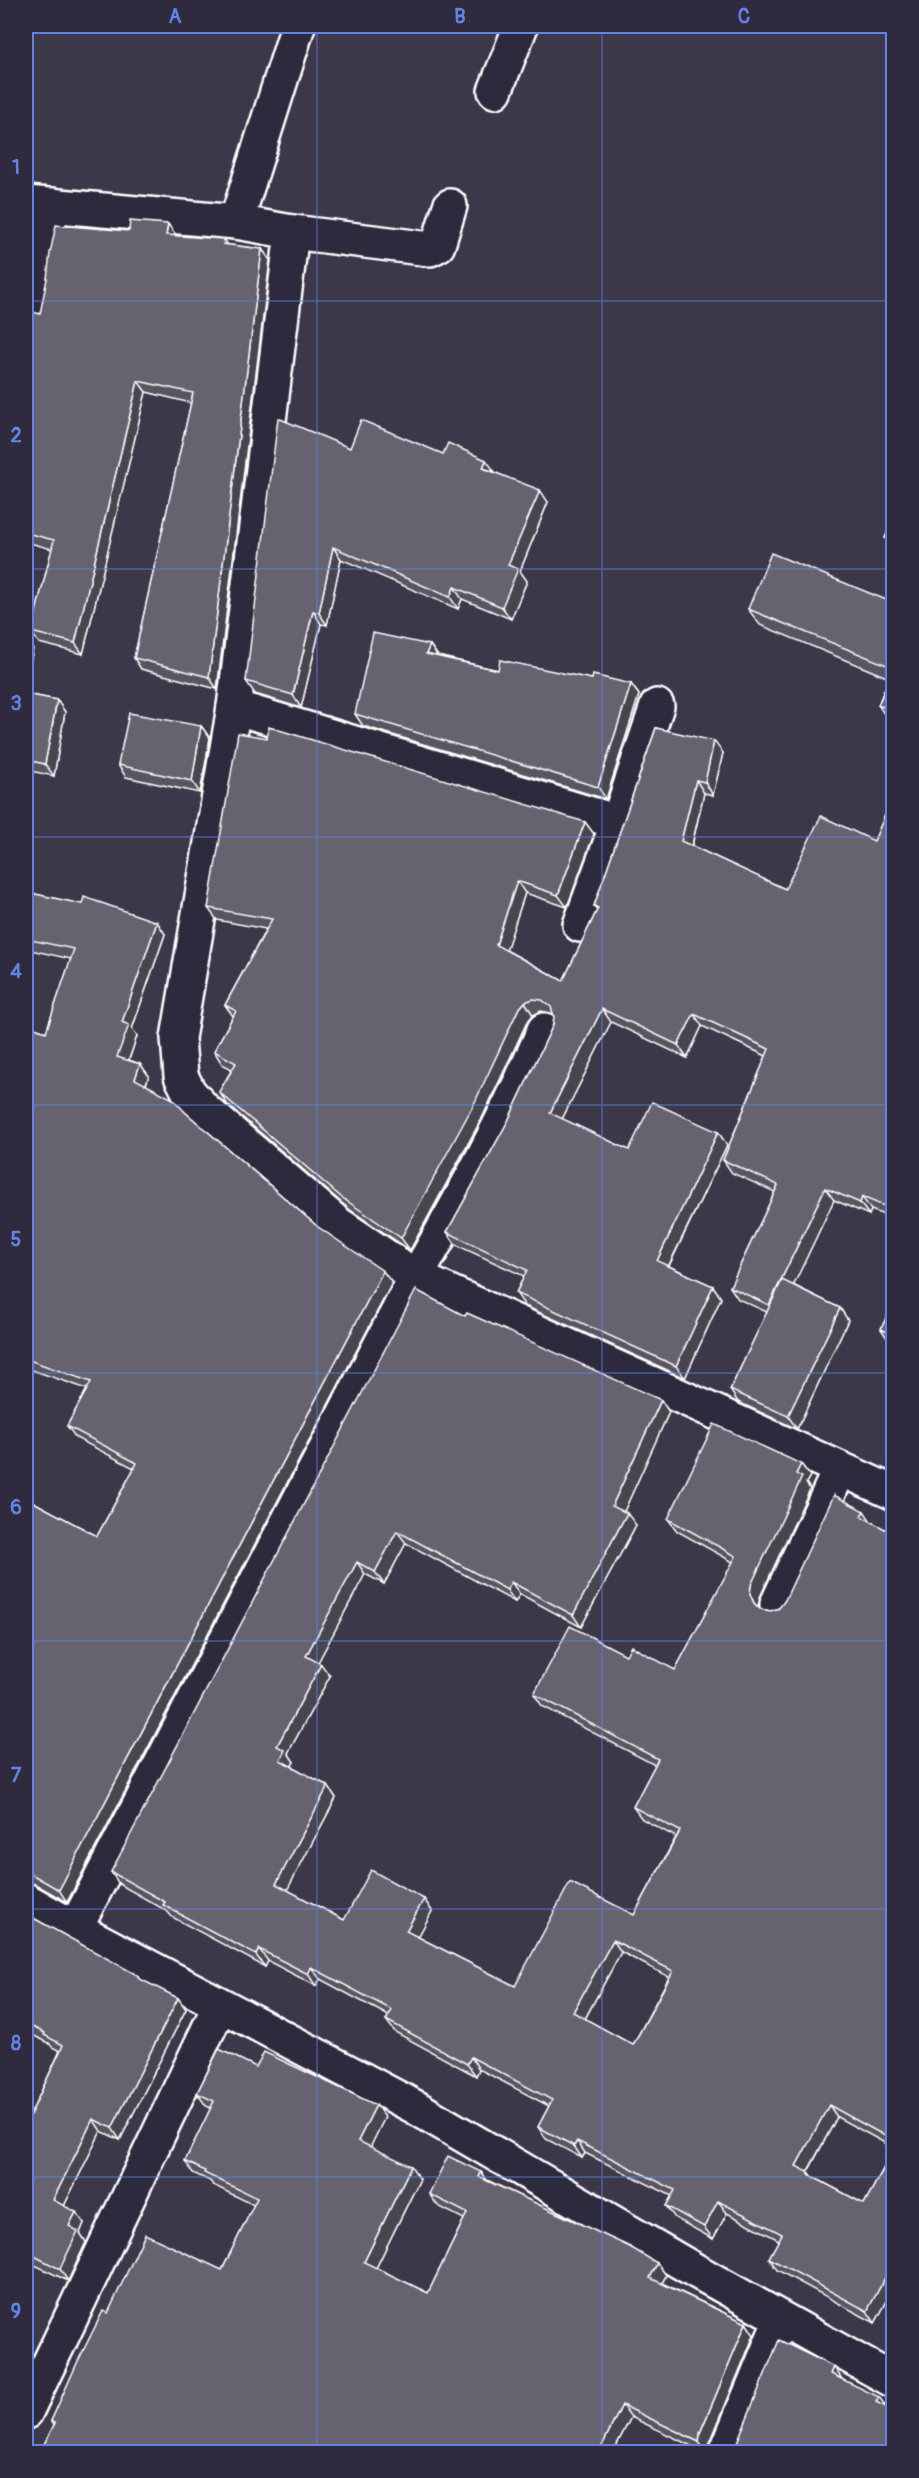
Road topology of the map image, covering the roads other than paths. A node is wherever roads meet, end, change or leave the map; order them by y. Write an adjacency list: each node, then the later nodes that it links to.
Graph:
1 (298, 26): 6 (street)
2 (522, 26): 3 (street)
3 (495, 91)
4 (39, 204): 6 (street); 8 (street)
5 (450, 206): 7 (street)
6 (236, 222): 7 (street)
7 (292, 232): 9 (street)
8 (26, 314)
9 (234, 706): 11 (street); 14 (street)
10 (657, 706): 11 (street)
11 (618, 822): 12 (street)
12 (580, 925)
13 (544, 1030): 14 (street)
14 (416, 1277): 15 (street); 19 (street)
15 (840, 1469): 16 (street); 17 (street)
16 (894, 1493)
17 (777, 1604)
18 (26, 1900): 19 (street)
19 (75, 1928): 20 (street)
20 (220, 2005): 21 (street); 23 (street)
21 (781, 2319): 22 (street); 24 (street)
22 (894, 2381)
23 (26, 2412)
24 (726, 2452)

